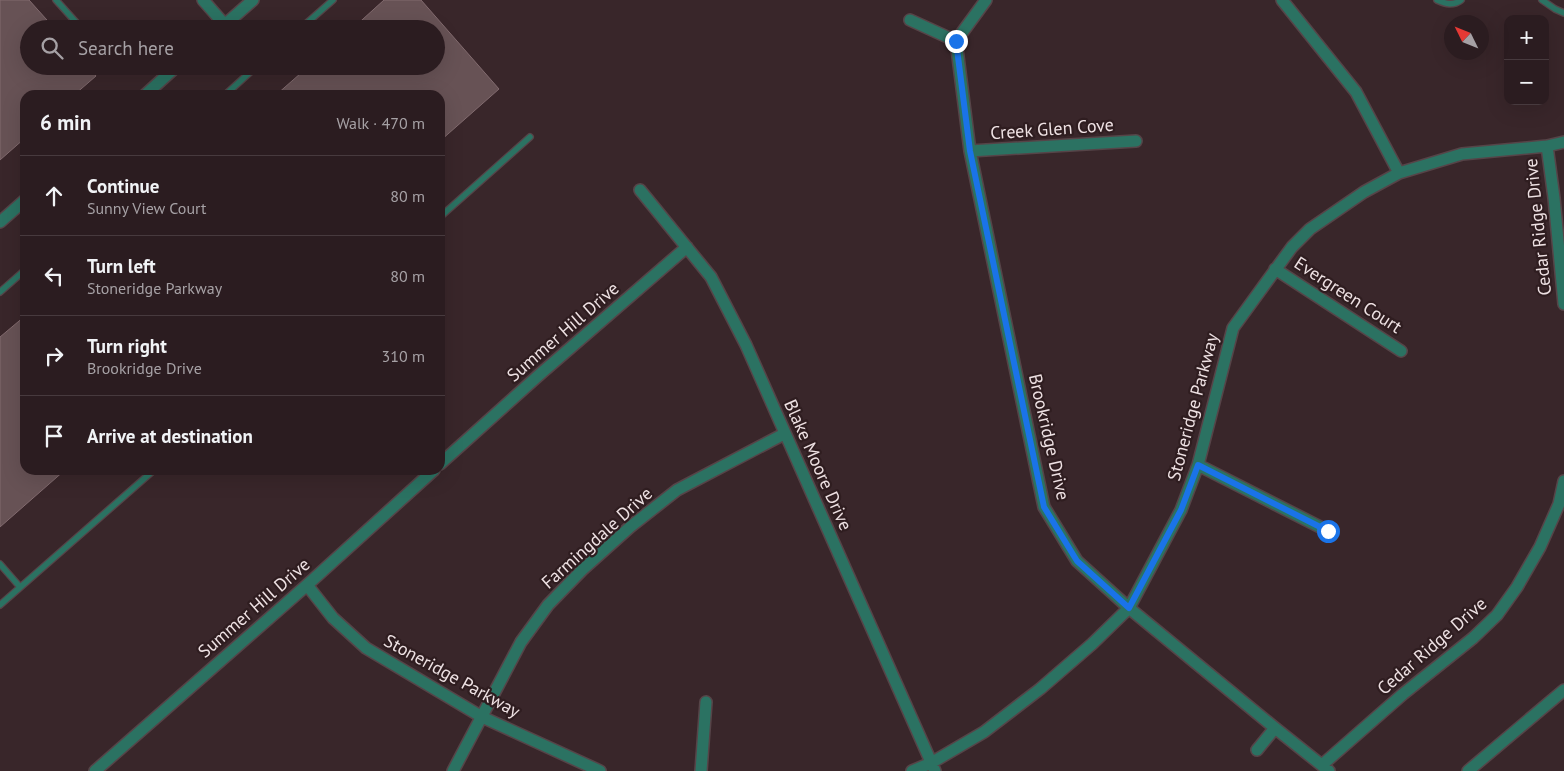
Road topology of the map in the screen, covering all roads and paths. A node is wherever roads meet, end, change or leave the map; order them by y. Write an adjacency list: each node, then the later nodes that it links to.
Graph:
1 (56, 0): 11 (lane)
2 (203, 0): 12 (street)
3 (253, 0): 13 (street)
4 (333, 0): 14 (lane)
5 (986, 0): 16 (street)
6 (1282, 0): 26 (street)
7 (1437, 0): 8 (lane)
8 (1461, 0)
9 (1542, 0): 10 (lane)
10 (1564, 12)
11 (74, 20)
12 (217, 20)
13 (230, 20)
14 (310, 20)
15 (910, 20): 16 (street)
16 (956, 41): 25 (street, Brookridge Drive)
17 (168, 75): 19 (street)
18 (247, 75): 20 (lane)
19 (151, 90)
20 (230, 90)
21 (530, 137): 29 (lane)
22 (1136, 141): 25 (street, Creek Glen Cove)
23 (1564, 142): 24 (street, Stoneridge Parkway)
24 (1547, 146): 26 (street, Stoneridge Parkway); 35 (street, Cedar Ridge Drive)
25 (970, 151): 49 (street, Brookridge Drive)
26 (1399, 173): 32 (street, Stoneridge Parkway)
27 (640, 190): 31 (street, Blake Moore Drive)
28 (20, 204): 30 (street)
29 (445, 213)
30 (0, 222)
31 (687, 247): 37 (street, Blake Moore Drive); 38 (street, Summer Hill Drive)
32 (1275, 269): 36 (street, Evergreen Court); 39 (street, Stoneridge Parkway)
33 (20, 274): 34 (lane)
34 (0, 292)
35 (1564, 304)
36 (1401, 351)
37 (784, 434): 52 (street, Farmingdale Drive); 55 (street, Blake Moore Drive)
38 (445, 459)
39 (1198, 465): 44 (street); 49 (street, Stoneridge Parkway)
40 (148, 475): 47 (lane)
41 (428, 475): 46 (street, Summer Hill Drive)
42 (1564, 482): 43 (street, Cedar Ridge Drive)
43 (1562, 505): 56 (street, Cedar Ridge Drive)
44 (1328, 531)
45 (0, 564): 47 (lane)
46 (307, 585): 52 (street, Stoneridge Parkway); 57 (street, Summer Hill Drive)
47 (20, 587): 48 (lane)
48 (0, 605)
49 (1129, 608): 53 (street, Brookridge Drive); 55 (street, Stoneridge Parkway)
50 (1564, 690): 62 (street)
51 (706, 702): 60 (street)
52 (482, 717): 58 (street, Farmingdale Drive); 59 (street, Stoneridge Parkway)
53 (1275, 728): 54 (street); 56 (street, Brookridge Drive)
54 (1257, 750)
55 (933, 767): 61 (street, Stoneridge Parkway)
56 (1326, 768)
57 (95, 771)
58 (453, 771)
59 (600, 771)
60 (701, 771)
61 (912, 771)
62 (1468, 771)

